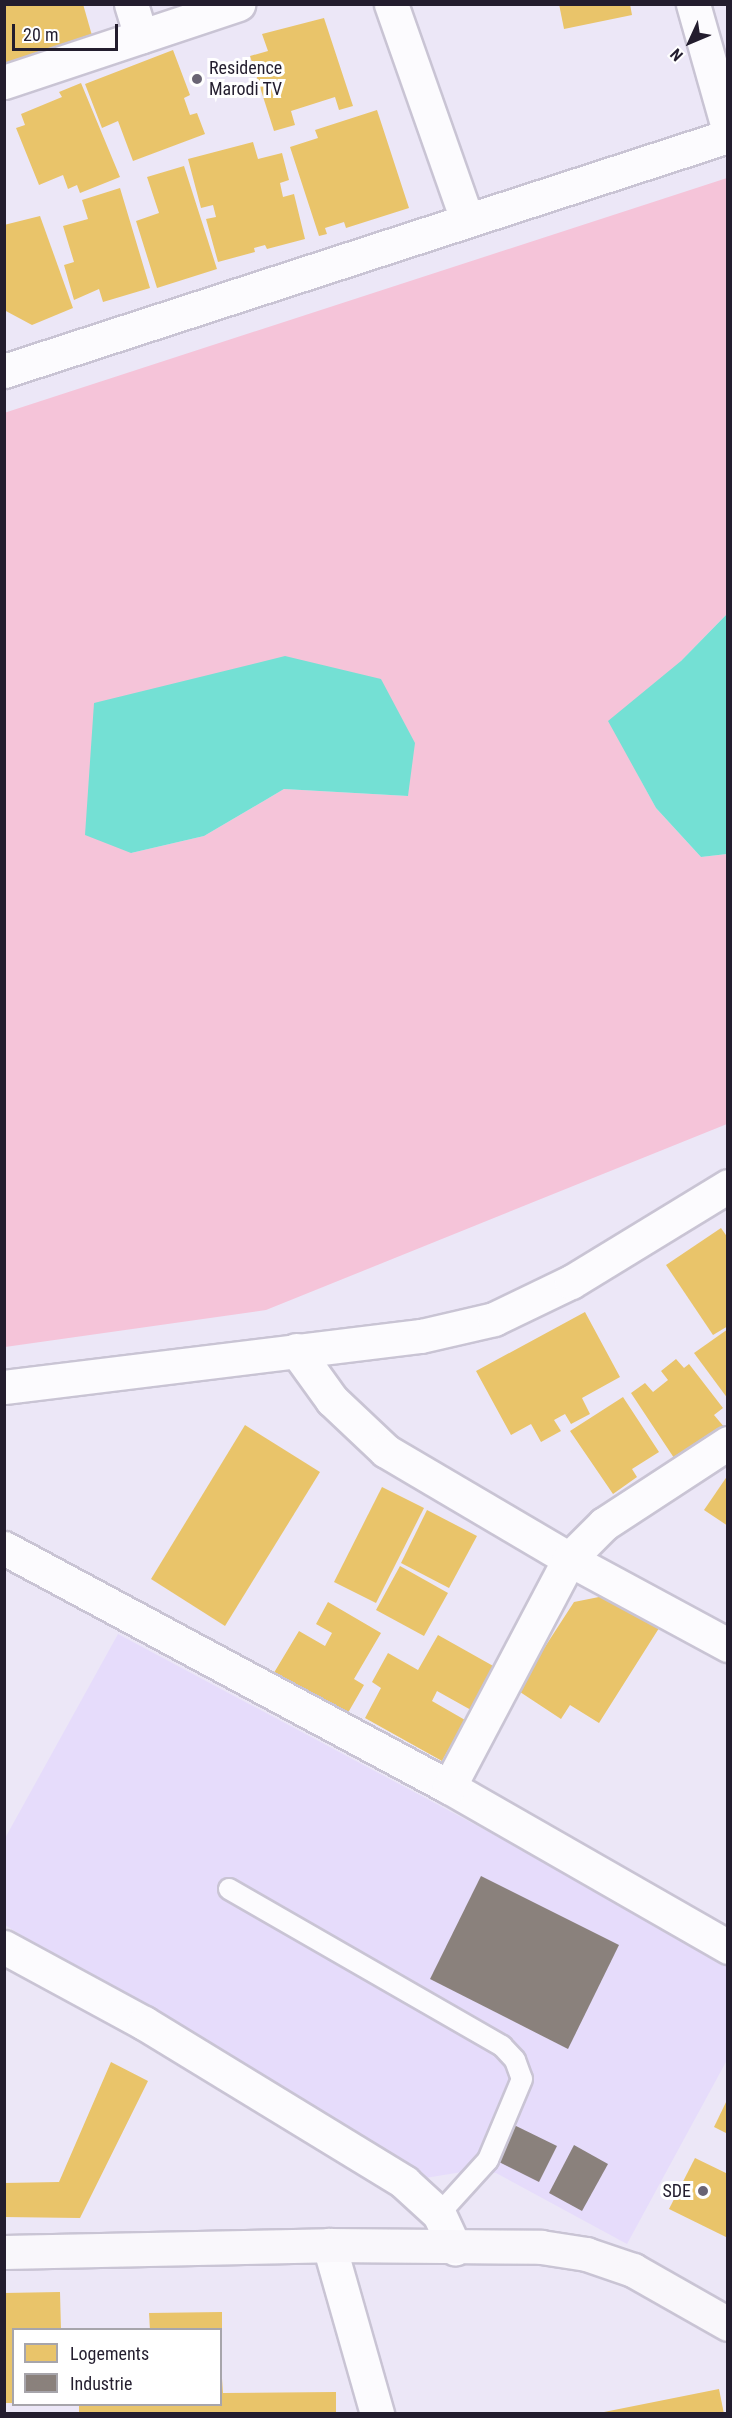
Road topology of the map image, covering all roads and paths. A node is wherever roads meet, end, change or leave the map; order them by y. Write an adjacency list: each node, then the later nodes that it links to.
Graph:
1 (130, 4): 5 (street)
2 (238, 4): 5 (street)
3 (391, 4): 9 (street)
4 (693, 4): 7 (street)
5 (141, 36): 6 (street)
6 (4, 82)
7 (728, 128)
8 (728, 136): 9 (street)
9 (467, 220): 10 (street)
10 (4, 371)
11 (728, 1186): 12 (street)
12 (296, 1350): 13 (street); 16 (street)
13 (4, 1387)
14 (728, 1443): 16 (street)
15 (4, 1548): 18 (street)
16 (569, 1559): 17 (street); 18 (street)
17 (728, 1645)
18 (449, 1787): 21 (street)
19 (229, 1889): 22 (lane)
20 (4, 1947): 22 (street)
21 (728, 1947)
22 (439, 2214): 24 (street)
23 (329, 2245): 24 (street); 25 (street); 27 (street)
24 (455, 2248): 26 (street)
25 (4, 2252)
26 (728, 2324)
27 (377, 2414)

